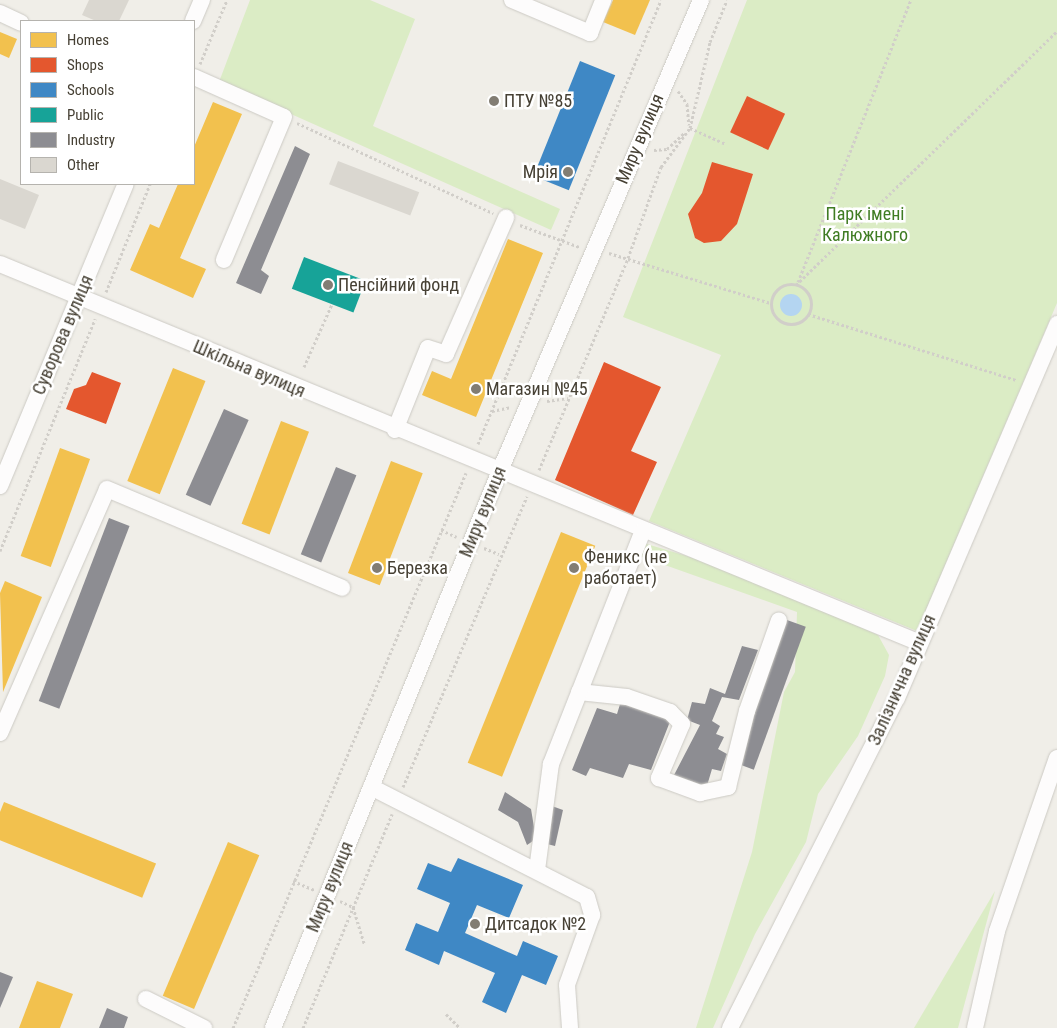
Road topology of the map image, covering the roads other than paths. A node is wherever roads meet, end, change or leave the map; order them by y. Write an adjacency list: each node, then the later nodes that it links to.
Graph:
1 (202, 0): 6 (street)
2 (603, 0): 4 (street)
3 (701, 0): 16 (street, Миру вулиця)
4 (517, 1)
5 (0, 14): 7 (street)
6 (194, 20)
7 (20, 23)
8 (195, 77): 11 (street)
9 (126, 185): 13 (street, Суворова вулиця)
10 (506, 218): 15 (street)
11 (224, 260)
12 (0, 264): 13 (street, Шкільна вулиця)
13 (79, 297): 15 (street, Шкільна вулиця); 17 (street, Суворова вулиця)
14 (1057, 324): 21 (street, Залізнична вулиця)
15 (395, 430): 16 (street, Шкільна вулиця)
16 (499, 473): 18 (street, Шкільна вулиця); 25 (street, Миру вулиця)
17 (0, 486)
18 (643, 530): 21 (street, Шкільна вулиця); 22 (street)
19 (342, 588): 23 (street)
20 (779, 620): 22 (street)
21 (920, 643): 31 (street, Залізнична вулиця)
22 (579, 692): 26 (street)
23 (0, 733)
24 (1057, 758): 32 (street)
25 (371, 787): 26 (street); 29 (street, Миру вулиця)
26 (537, 870): 30 (street)
27 (146, 999): 28 (street)
28 (204, 1028)
29 (273, 1028)
30 (570, 1028)
31 (730, 1028)
32 (975, 1028)

